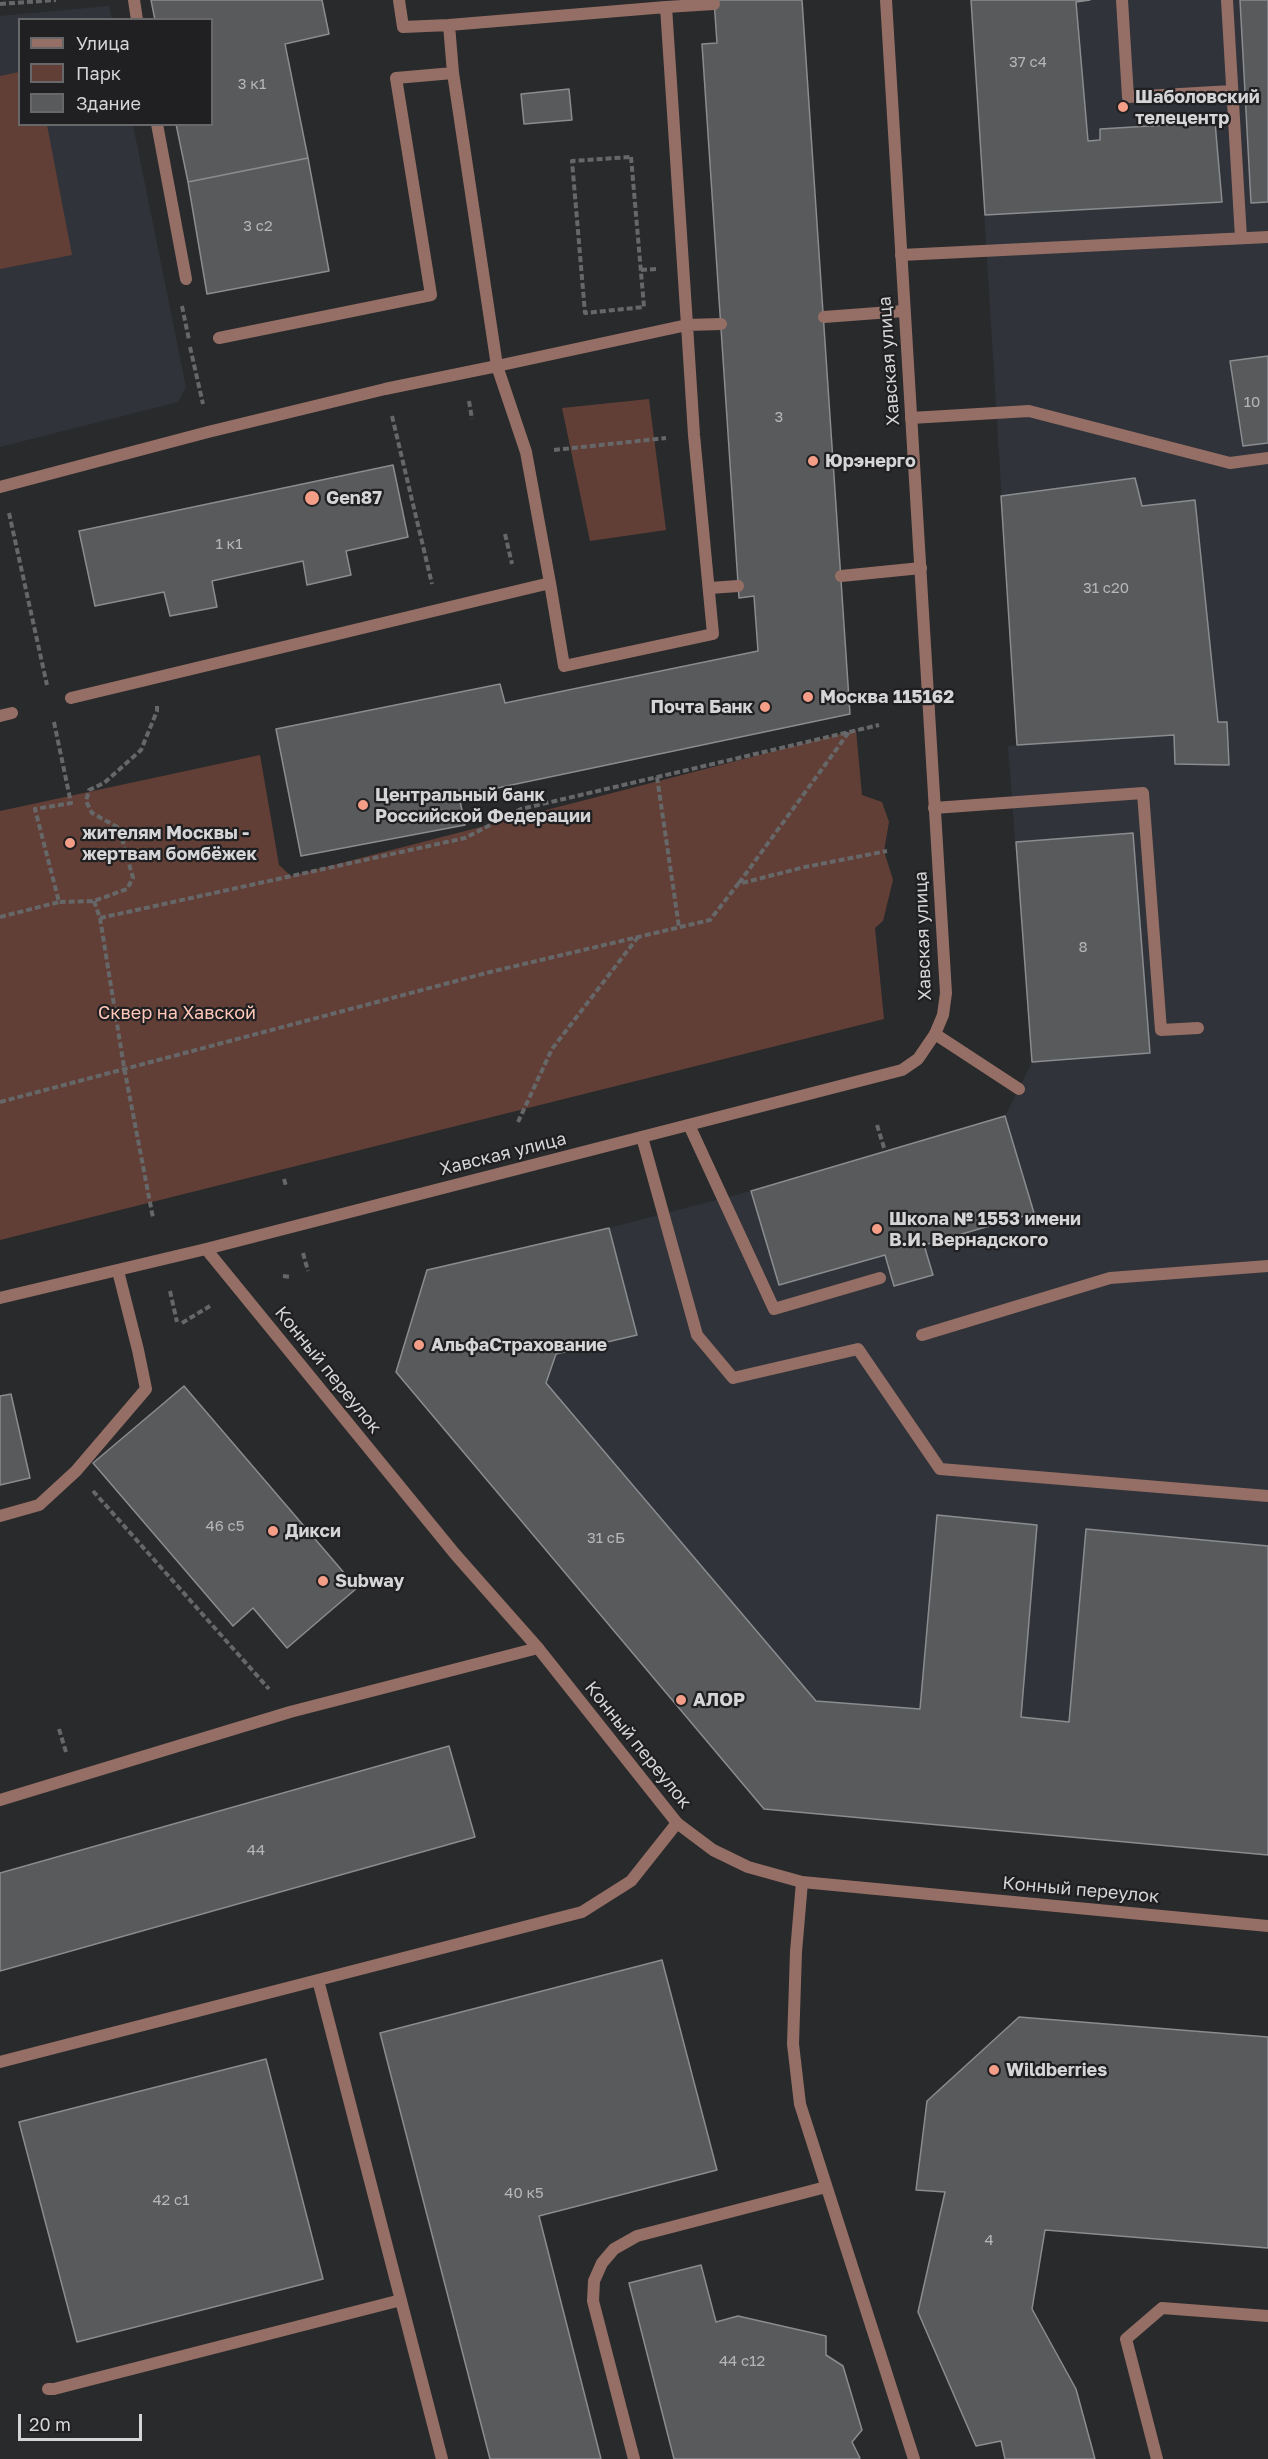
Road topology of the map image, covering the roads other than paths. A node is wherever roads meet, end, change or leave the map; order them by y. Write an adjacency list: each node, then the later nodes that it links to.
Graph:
1 (134, 0): 8 (street)
2 (399, 0): 9 (street)
3 (886, 0): 15 (street, Хавская улица)
4 (1122, 0): 11 (street)
5 (1227, 0): 11 (street)
6 (714, 4): 7 (street)
7 (666, 8): 9 (street); 20 (street)
8 (137, 18)
9 (448, 25): 10 (street)
10 (453, 73): 21 (street); 22 (street)
11 (1232, 91): 14 (street)
12 (157, 126): 16 (street)
13 (1268, 237): 14 (street)
14 (1241, 238): 15 (street)
15 (901, 255): 17 (street, Хавская улица)
16 (186, 279)
17 (904, 311): 18 (street); 23 (street, Хавская улица)
18 (824, 317)
19 (721, 324): 20 (street)
20 (687, 325): 22 (street); 30 (street)
21 (219, 338)
22 (497, 366): 25 (street); 28 (street)
23 (911, 418): 24 (street); 26 (street, Хавская улица)
24 (1268, 458)
25 (2, 487)
26 (921, 568): 27 (street); 32 (street, Хавская улица)
27 (841, 576)
28 (550, 583): 30 (street); 31 (street)
29 (738, 586): 30 (street)
30 (710, 588)
31 (71, 698)
32 (934, 808): 33 (street); 34 (street, Хавская улица)
33 (1198, 1028)
34 (935, 1034): 35 (street); 36 (street, Хавская улица)
35 (1019, 1089)
36 (689, 1125): 37 (street, Хавская улица); 41 (street)
37 (642, 1137): 38 (street, Хавская улица); 44 (street)
38 (206, 1249): 40 (street, Хавская улица); 46 (street, Конный переулок)
39 (1268, 1266): 43 (street)
40 (118, 1271): 42 (street, Хавская улица); 45 (street)
41 (880, 1278)
42 (0, 1298)
43 (922, 1335)
44 (1268, 1496)
45 (0, 1516)
46 (538, 1648): 47 (street); 48 (street, Конный переулок)
47 (0, 1800)
48 (677, 1823): 49 (street, Конный переулок); 51 (street)
49 (802, 1882): 50 (street, Конный переулок); 53 (street)
50 (1268, 1926)
51 (318, 1980): 52 (street); 54 (street)
52 (0, 2062)
53 (826, 2187): 58 (street); 59 (street)
54 (401, 2300): 56 (street); 57 (street)
55 (1268, 2316): 60 (street)
56 (48, 2389)
57 (442, 2459)
58 (634, 2459)
59 (914, 2459)
60 (1157, 2459)

